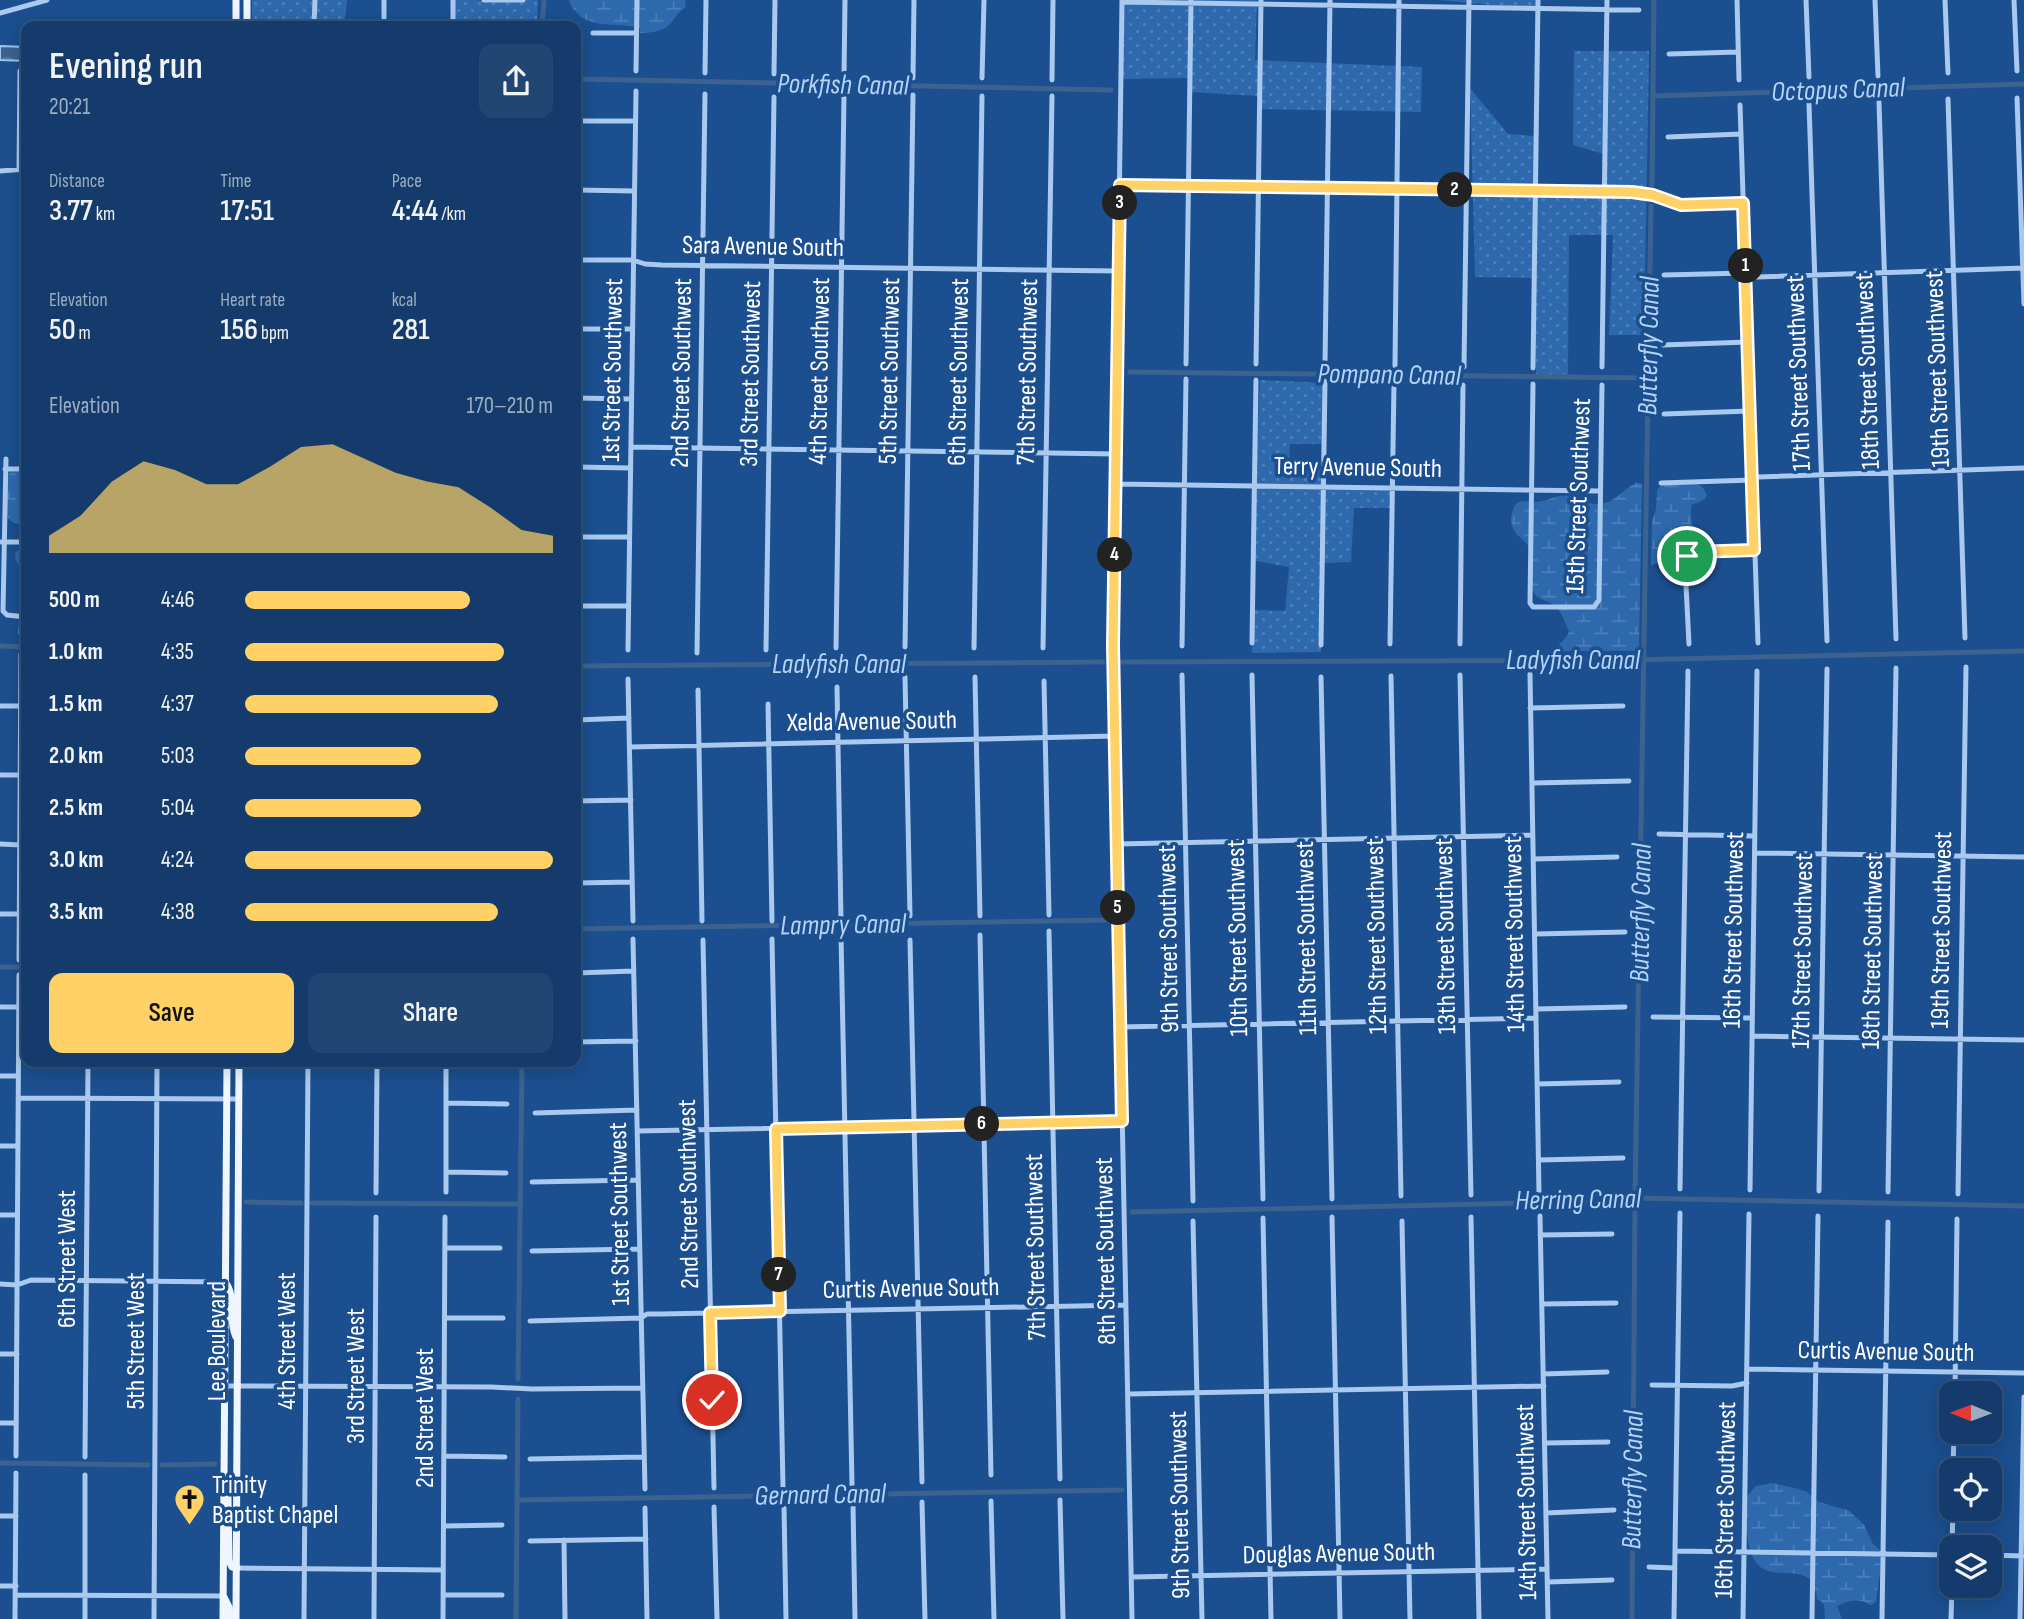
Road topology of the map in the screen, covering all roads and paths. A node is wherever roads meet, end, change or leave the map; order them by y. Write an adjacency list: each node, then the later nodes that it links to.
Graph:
1 (47, 0): 24 (street)
2 (236, 0): 34 (main road)
3 (247, 0): 35 (main road)
4 (315, 0): 36 (street)
5 (384, 0): 37 (street)
6 (453, 0): 38 (street)
7 (484, 0): 22 (street)
8 (637, 0): 40 (street)
9 (706, 0): 46 (street)
10 (775, 0): 48 (street)
11 (845, 0): 50 (street)
12 (914, 0): 52 (street)
13 (984, 0): 53 (street)
14 (1053, 0): 54 (street)
15 (1538, 0): 30 (street)
16 (1607, 0): 31 (street, 15th Street Southwest)
17 (1737, 0): 41 (street)
18 (1806, 0): 51 (street)
19 (1875, 0): 49 (street)
20 (1945, 0): 47 (street)
21 (2014, 0): 45 (street)
22 (523, 1)
23 (1122, 1): 25 (street); 75 (street, 8th Street Southwest)
24 (33, 2): 33 (street)
25 (1191, 2): 26 (street); 76 (street)
26 (1261, 2): 27 (street); 77 (street)
27 (1330, 3): 28 (street); 78 (street)
28 (1399, 3): 29 (street); 79 (street)
29 (1469, 4): 30 (street); 81 (street)
30 (1538, 8): 31 (street); 83 (street)
31 (1607, 9): 32 (street); 84 (street, 15th Street Southwest)
32 (1639, 10)
33 (0, 13)
34 (236, 21)
35 (247, 21)
36 (314, 21)
37 (384, 21)
38 (453, 21)
39 (593, 33): 40 (street)
40 (636, 33): 44 (street)
41 (1738, 52): 42 (street); 55 (street)
42 (1669, 54)
43 (20, 71): 66 (street)
44 (636, 71)
45 (2017, 71)
46 (705, 73)
47 (1948, 73)
48 (774, 74)
49 (1878, 76)
50 (844, 77)
51 (1809, 77)
52 (913, 78)
53 (982, 78)
54 (1052, 80)
55 (1739, 80)
56 (636, 91): 70 (street, 1st Street Southwest)
57 (705, 94): 88 (street, 2nd Street Southwest)
58 (844, 95): 90 (street, 4th Street Southwest)
59 (913, 95): 91 (street, 5th Street Southwest)
60 (982, 96): 93 (street, 6th Street Southwest)
61 (1052, 96): 95 (street, 7th Street Southwest)
62 (774, 97): 89 (street, 3rd Street Southwest)
63 (1948, 99): 94 (street, 19th Street Southwest)
64 (2017, 99): 92 (street)
65 (1879, 102): 97 (street, 18th Street Southwest)
66 (21, 104)
67 (1809, 104): 100 (street, 17th Street Southwest)
68 (1740, 105): 71 (street)
69 (581, 121): 70 (street)
70 (635, 121): 82 (street, 1st Street Southwest)
71 (1741, 134): 72 (street); 85 (street)
72 (1668, 137)
73 (21, 169): 74 (street)
74 (0, 171)
75 (1120, 185): 76 (street); 96 (street, 8th Street Southwest)
76 (1189, 186): 77 (street); 106 (street)
77 (1258, 187): 78 (street); 107 (street)
78 (1327, 189): 79 (street); 108 (street)
79 (1397, 189): 81 (street); 109 (street)
80 (581, 190): 82 (street)
81 (1466, 190): 83 (street); 110 (street)
82 (634, 191): 87 (street, 1st Street Southwest)
83 (1535, 192): 84 (street); 112 (street)
84 (1604, 192): 85 (street); 111 (street, 15th Street Southwest)
85 (1743, 203): 98 (street)
86 (581, 260): 87 (street, Sara Avenue South)
87 (633, 260): 88 (street, Sara Avenue South); 103 (street, 1st Street Southwest)
88 (702, 265): 89 (street, Sara Avenue South); 125 (street, 2nd Street Southwest)
89 (772, 266): 90 (street, Sara Avenue South); 126 (street, 3rd Street Southwest)
90 (841, 267): 91 (street, Sara Avenue South); 127 (street, 4th Street Southwest)
91 (911, 268): 93 (street, Sara Avenue South); 128 (street, 5th Street Southwest)
92 (2024, 268): 94 (street); 101 (street)
93 (980, 269): 95 (street, Sara Avenue South); 129 (street, 6th Street Southwest)
94 (1954, 270): 97 (street); 138 (street, 19th Street Southwest)
95 (1049, 271): 96 (street, Sara Avenue South); 130 (street, 7th Street Southwest)
96 (1118, 271): 131 (street, 8th Street Southwest)
97 (1884, 272): 100 (street); 139 (street, 18th Street Southwest)
98 (1746, 273): 99 (street); 100 (street); 104 (street)
99 (1664, 275)
100 (1815, 275): 140 (street, 17th Street Southwest)
101 (2024, 304)
102 (581, 329): 103 (street)
103 (632, 329): 121 (street, 1st Street Southwest)
104 (1748, 342): 105 (street); 122 (street)
105 (1662, 345)
106 (1186, 364)
107 (1256, 364)
108 (1325, 365)
109 (1395, 366)
110 (1464, 367)
111 (1602, 367)
112 (1533, 368)
113 (1186, 379): 144 (street)
114 (1256, 380): 145 (street)
115 (1325, 382): 146 (street)
116 (1394, 383): 147 (street)
117 (1533, 384): 149 (street)
118 (1464, 385): 148 (street)
119 (1602, 386): 150 (street, 15th Street Southwest)
120 (581, 398): 121 (street)
121 (631, 398): 124 (street, 1st Street Southwest)
122 (1750, 411): 123 (street); 141 (street)
123 (1664, 414)
124 (631, 447): 125 (street); 134 (street, 1st Street Southwest)
125 (700, 448): 126 (street); 175 (street, 2nd Street Southwest)
126 (769, 449): 127 (street); 174 (street, 3rd Street Southwest)
127 (838, 450): 128 (street); 170 (street, 4th Street Southwest)
128 (908, 451): 129 (street); 169 (street, 5th Street Southwest)
129 (977, 452): 130 (street); 171 (street, 6th Street Southwest)
130 (1046, 453): 131 (street); 172 (street, 7th Street Southwest)
131 (1116, 454): 143 (street, 8th Street Southwest)
132 (6, 459): 136 (street)
133 (581, 467): 134 (street)
134 (630, 468): 152 (street, 1st Street Southwest)
135 (2024, 468): 138 (street)
136 (5, 469): 137 (street); 153 (street)
137 (21, 469)
138 (1960, 470): 139 (street); 159 (street, 19th Street Southwest)
139 (1891, 472): 140 (street); 160 (street, 18th Street Southwest)
140 (1821, 474): 141 (street); 161 (street, 17th Street Southwest)
141 (1752, 480): 142 (street); 155 (street)
142 (1661, 483)
143 (1116, 484): 144 (street, Terry Avenue South); 201 (street, 8th Street Southwest)
144 (1184, 485): 145 (street, Terry Avenue South); 168 (street)
145 (1254, 486): 146 (street, Terry Avenue South); 162 (street)
146 (1323, 487): 147 (street, Terry Avenue South); 167 (street)
147 (1392, 488): 148 (street, Terry Avenue South); 163 (street)
148 (1462, 489): 149 (street, Terry Avenue South); 165 (street)
149 (1531, 490): 150 (street, Terry Avenue South); 150 (street, 15th Street Southwest)
150 (1601, 491)
151 (581, 537): 152 (street)
152 (629, 537): 157 (street, 1st Street Southwest)
153 (2, 542): 154 (street); 158 (street)
154 (21, 542)
155 (1754, 550): 164 (street); 166 (street)
156 (581, 606): 157 (street)
157 (628, 606): 173 (street, 1st Street Southwest)
158 (21, 617)
159 (1965, 638)
160 (1896, 639)
161 (1827, 641)
162 (1251, 643)
163 (1390, 643)
164 (1758, 643)
165 (1460, 644)
166 (1689, 644)
167 (1321, 645)
168 (1182, 646)
169 (905, 647)
170 (836, 648)
171 (974, 648)
172 (1044, 648)
173 (628, 650)
174 (766, 650)
175 (697, 653)
176 (21, 654): 196 (street)
177 (1966, 667): 232 (street, 19th Street Southwest)
178 (1896, 668): 231 (street, 18th Street Southwest)
179 (1827, 669): 230 (street, 17th Street Southwest)
180 (1688, 671): 219 (street)
181 (1758, 671): 220 (street, 16th Street Southwest)
182 (1530, 674): 198 (street, 14th Street Southwest)
183 (1460, 675): 221 (street, 13th Street Southwest)
184 (1182, 676): 225 (street, 9th Street Southwest)
185 (1252, 676): 224 (street, 10th Street Southwest)
186 (1391, 676): 222 (street, 12th Street Southwest)
187 (905, 677): 204 (street)
188 (975, 677): 203 (street)
189 (1321, 677): 223 (street, 11th Street Southwest)
190 (628, 680): 199 (street)
191 (1044, 681): 202 (street)
192 (837, 687): 205 (street)
193 (698, 690): 207 (street)
194 (768, 704): 206 (street)
195 (0, 706): 196 (street)
196 (21, 706): 210 (street)
197 (1623, 706): 198 (street)
198 (1530, 708): 213 (street, 14th Street Southwest)
199 (629, 718): 200 (street); 208 (street)
200 (581, 720)
201 (1115, 736): 202 (street, Xelda Avenue South); 227 (street, 8th Street Southwest)
202 (1045, 738): 203 (street, Xelda Avenue South); 240 (street)
203 (976, 740): 204 (street, Xelda Avenue South); 242 (street)
204 (907, 741): 205 (street, Xelda Avenue South); 241 (street)
205 (838, 742): 206 (street, Xelda Avenue South); 244 (street)
206 (768, 743): 207 (street, Xelda Avenue South); 243 (street)
207 (699, 745): 208 (street, Xelda Avenue South); 245 (street)
208 (630, 747): 214 (street)
209 (0, 775): 210 (street)
210 (20, 775): 211 (street)
211 (21, 778)
212 (1629, 781): 213 (street)
213 (1531, 783): 218 (street, 14th Street Southwest)
214 (631, 800): 215 (street); 236 (street)
215 (581, 802)
216 (21, 825): 228 (street)
217 (1659, 834): 219 (street)
218 (1532, 835): 221 (street); 235 (street, 14th Street Southwest)
219 (1686, 835): 220 (street); 265 (street)
220 (1755, 836): 229 (street, 16th Street Southwest)
221 (1464, 837): 222 (street); 268 (street, 13th Street Southwest)
222 (1394, 839): 223 (street); 269 (street, 12th Street Southwest)
223 (1325, 840): 224 (street); 270 (street, 11th Street Southwest)
224 (1256, 841): 225 (street); 271 (street, 10th Street Southwest)
225 (1186, 843): 227 (street); 272 (street, 9th Street Southwest)
226 (0, 844): 228 (street)
227 (1117, 844): 273 (street, 8th Street Southwest)
228 (20, 845): 239 (street)
229 (1755, 853): 230 (street); 267 (street, 16th Street Southwest)
230 (1824, 854): 231 (street); 275 (street, 17th Street Southwest)
231 (1894, 855): 232 (street); 276 (street, 18th Street Southwest)
232 (1963, 856): 234 (street); 277 (street, 19th Street Southwest)
233 (1617, 857): 235 (street)
234 (2024, 857)
235 (1533, 859): 249 (street, 14th Street Southwest)
236 (632, 882): 237 (street); 246 (street)
237 (581, 883)
238 (0, 914): 239 (street)
239 (19, 914): 256 (street)
240 (1049, 915)
241 (910, 916)
242 (980, 916)
243 (772, 920)
244 (841, 920)
245 (702, 921)
246 (633, 922)
247 (1049, 931): 302 (street, 7th Street Southwest)
248 (1625, 932): 249 (street)
249 (1535, 934): 263 (street, 14th Street Southwest)
250 (841, 935): 305 (street)
251 (980, 935): 303 (street)
252 (633, 939): 257 (street, 1st Street Southwest)
253 (772, 939): 306 (street)
254 (702, 940): 307 (street, 2nd Street Southwest)
255 (910, 940): 304 (street)
256 (19, 960)
257 (634, 971): 258 (street); 279 (street, 1st Street Southwest)
258 (581, 972)
259 (19, 975): 261 (street)
260 (0, 1007): 261 (street)
261 (19, 1007): 289 (street)
262 (1625, 1007): 263 (street)
263 (1536, 1009): 266 (street, 14th Street Southwest)
264 (1653, 1017): 265 (street)
265 (1683, 1017): 267 (street); 317 (street)
266 (1536, 1018): 268 (street); 291 (street, 14th Street Southwest)
267 (1752, 1018): 274 (street, 16th Street Southwest)
268 (1467, 1020): 269 (street); 325 (street, 13th Street Southwest)
269 (1398, 1021): 270 (street); 326 (street, 12th Street Southwest)
270 (1328, 1023): 271 (street); 328 (street, 11th Street Southwest)
271 (1259, 1024): 272 (street); 327 (street, 10th Street Southwest)
272 (1190, 1026): 273 (street); 329 (street, 9th Street Southwest)
273 (1120, 1027): 301 (street, 8th Street Southwest)
274 (1752, 1036): 275 (street); 318 (street, 16th Street Southwest)
275 (1821, 1037): 276 (street); 319 (street, 17th Street Southwest)
276 (1891, 1038): 277 (street); 321 (street, 18th Street Southwest)
277 (1960, 1039): 278 (street); 324 (street, 19th Street Southwest)
278 (2024, 1040)
279 (636, 1041): 280 (street); 299 (street, 1st Street Southwest)
280 (581, 1042)
281 (88, 1067): 293 (street, 6th Street West)
282 (157, 1067): 294 (street, 5th Street West)
283 (227, 1067): 295 (main road, Lee Boulevard)
284 (239, 1067): 296 (main road, Lee Boulevard)
285 (308, 1067): 385 (street, 4th Street West)
286 (377, 1067): 322 (street)
287 (446, 1067): 297 (street)
288 (0, 1076): 289 (street)
289 (18, 1076): 292 (street)
290 (1619, 1082): 291 (street)
291 (1537, 1084): 312 (street, 14th Street Southwest)
292 (18, 1098): 293 (street); 310 (street)
293 (88, 1098): 294 (street); 351 (street, 6th Street West)
294 (157, 1099): 295 (street); 352 (street, 5th Street West)
295 (227, 1099): 296 (street); 353 (main road, Lee Boulevard)
296 (239, 1099): 369 (main road, Lee Boulevard)
297 (446, 1103): 298 (street); 313 (street)
298 (507, 1104)
299 (637, 1110): 300 (street); 308 (street, 1st Street Southwest)
300 (535, 1113)
301 (1122, 1121): 302 (street); 358 (street, 8th Street Southwest)
302 (1053, 1123): 303 (street); 359 (street, 7th Street Southwest)
303 (984, 1124): 304 (street); 360 (street)
304 (915, 1125): 305 (street); 361 (street)
305 (845, 1127): 306 (street); 362 (street)
306 (776, 1129): 307 (street); 363 (street)
307 (706, 1130): 308 (street); 364 (street, 2nd Street Southwest)
308 (637, 1131): 315 (street, 1st Street Southwest)
309 (0, 1146): 310 (street)
310 (18, 1146): 333 (street)
311 (1623, 1158): 312 (street)
312 (1539, 1160): 323 (street, 14th Street Southwest)
313 (446, 1172): 314 (street); 320 (street)
314 (506, 1173)
315 (638, 1180): 316 (street); 349 (street, 1st Street Southwest)
316 (532, 1182)
317 (1680, 1189)
318 (1749, 1190)
319 (1819, 1191)
320 (446, 1192)
321 (1888, 1192)
322 (376, 1193)
323 (1539, 1193)
324 (1958, 1194)
325 (1471, 1195)
326 (1401, 1196)
327 (1262, 1199)
328 (1332, 1199)
329 (1193, 1201)
330 (1680, 1213): 382 (street)
331 (1749, 1214): 372 (street, 16th Street Southwest)
332 (0, 1215): 333 (street)
333 (17, 1215): 355 (street)
334 (1540, 1216): 346 (street, 14th Street Southwest)
335 (1818, 1216): 373 (street)
336 (376, 1217): 387 (street, 3rd Street West)
337 (445, 1217): 347 (street, 2nd Street West)
338 (1332, 1217): 392 (street)
339 (1471, 1217): 389 (street)
340 (1263, 1218): 393 (street)
341 (1957, 1219): 375 (street)
342 (1402, 1221): 391 (street)
343 (1193, 1222): 394 (street, 9th Street Southwest)
344 (1888, 1222): 374 (street)
345 (1612, 1234): 346 (street)
346 (1540, 1235): 357 (street, 14th Street Southwest)
347 (445, 1248): 348 (street); 365 (street, 2nd Street West)
348 (500, 1248)
349 (639, 1249): 350 (street); 367 (street, 1st Street Southwest)
350 (532, 1251)
351 (86, 1281): 352 (street); 355 (street); 403 (street, 6th Street West)
352 (155, 1281): 353 (street); 459 (street, 5th Street West)
353 (225, 1282): 369 (main road); 383 (main road, Lee Boulevard)
354 (0, 1284): 355 (street)
355 (17, 1285): 371 (street)
356 (1616, 1303): 357 (street)
357 (1542, 1304): 378 (street, 14th Street Southwest)
358 (1126, 1305): 359 (street, Curtis Avenue South); 395 (street, 8th Street Southwest)
359 (1057, 1306): 360 (street, Curtis Avenue South); 410 (street, 7th Street Southwest)
360 (987, 1307): 361 (street, Curtis Avenue South); 409 (street)
361 (918, 1309): 362 (street, Curtis Avenue South); 411 (street)
362 (849, 1310): 363 (street, Curtis Avenue South); 412 (street)
363 (780, 1311): 364 (street, Curtis Avenue South); 413 (street)
364 (710, 1313): 367 (street, Curtis Avenue South); 414 (street, 2nd Street Southwest)
365 (445, 1318): 366 (street); 388 (street, 2nd Street West)
366 (503, 1318)
367 (641, 1318): 368 (street, Curtis Avenue South); 390 (street, 1st Street Southwest)
368 (530, 1321)
369 (238, 1340): 384 (main road, Lee Boulevard)
370 (0, 1354): 371 (street)
371 (17, 1354): 398 (street)
372 (1747, 1369): 373 (street, Curtis Avenue South); 380 (street, 16th Street Southwest)
373 (1816, 1370): 374 (street, Curtis Avenue South); 435 (street)
374 (1886, 1371): 375 (street, Curtis Avenue South); 436 (street)
375 (1955, 1372): 377 (street, Curtis Avenue South); 379 (street)
376 (1607, 1373): 378 (street)
377 (2024, 1373)
378 (1543, 1374): 386 (street, 14th Street Southwest)
379 (1955, 1381)
380 (1747, 1383): 382 (street); 434 (street, 16th Street Southwest)
381 (1652, 1385): 382 (street)
382 (1677, 1385): 433 (street)
383 (225, 1386): 384 (street); 416 (main road, Lee Boulevard)
384 (238, 1386): 385 (street); 441 (main road, Lee Boulevard)
385 (306, 1386): 387 (street); 443 (street, 4th Street West)
386 (1544, 1386): 389 (street); 400 (street, 14th Street Southwest)
387 (375, 1387): 388 (street); 444 (street, 3rd Street West)
388 (444, 1387): 390 (street); 402 (street, 2nd Street West)
389 (1474, 1387): 391 (street); 447 (street)
390 (642, 1388): 405 (street, 1st Street Southwest)
391 (1405, 1389): 392 (street); 448 (street)
392 (1336, 1390): 393 (street); 449 (street)
393 (1266, 1392): 394 (street); 450 (street)
394 (1197, 1393): 395 (street); 451 (street, 9th Street Southwest)
395 (1128, 1394): 452 (street, 8th Street Southwest)
396 (2024, 1397): 439 (street)
397 (0, 1423): 398 (street)
398 (16, 1423): 401 (street)
399 (1608, 1442): 400 (street)
400 (1545, 1443): 425 (street, 14th Street Southwest)
401 (16, 1456)
402 (444, 1456): 404 (street); 429 (street, 2nd Street West)
403 (85, 1457)
404 (505, 1457)
405 (644, 1457): 406 (street); 415 (street, 1st Street Southwest)
406 (530, 1459)
407 (16, 1473): 427 (street)
408 (85, 1475): 458 (street)
409 (991, 1475)
410 (1060, 1479)
411 (922, 1482)
412 (852, 1485)
413 (783, 1487)
414 (714, 1488)
415 (645, 1489)
416 (224, 1490): 441 (main road); 462 (main road, Lee Boulevard)
417 (1060, 1500): 480 (street)
418 (991, 1501): 479 (street)
419 (922, 1502): 478 (street)
420 (853, 1504): 477 (street)
421 (784, 1506): 476 (street)
422 (714, 1507): 475 (street)
423 (645, 1508): 430 (street)
424 (1614, 1510): 425 (street)
425 (1546, 1513): 445 (street, 14th Street Southwest)
426 (0, 1516): 427 (street)
427 (16, 1517): 456 (street)
428 (502, 1525): 429 (street)
429 (444, 1526): 446 (street, 2nd Street West)
430 (646, 1539): 431 (street); 474 (street)
431 (564, 1540): 432 (street); 473 (street)
432 (530, 1541)
433 (1675, 1551): 434 (street); 442 (street)
434 (1744, 1552): 435 (street); 489 (street, 16th Street Southwest)
435 (1813, 1552): 436 (street); 490 (street)
436 (1883, 1554): 437 (street); 491 (street)
437 (1939, 1555)
438 (2002, 1555): 439 (street)
439 (2023, 1556): 493 (street)
440 (1649, 1567): 442 (street)
441 (237, 1568): 443 (street); 469 (main road, Lee Boulevard)
442 (1675, 1568): 488 (street)
443 (305, 1569): 444 (street); 470 (street, 4th Street West)
444 (374, 1569): 446 (street); 471 (street, 3rd Street West)
445 (1547, 1569): 447 (street, Douglas Avenue South); 454 (street, 14th Street Southwest)
446 (443, 1570): 460 (street, 2nd Street West)
447 (1478, 1570): 448 (street, Douglas Avenue South); 486 (street)
448 (1409, 1572): 449 (street, Douglas Avenue South); 485 (street)
449 (1339, 1573): 450 (street, Douglas Avenue South); 484 (street)
450 (1270, 1574): 451 (street, Douglas Avenue South); 483 (street)
451 (1201, 1576): 452 (street, Douglas Avenue South); 482 (street, 9th Street Southwest)
452 (1132, 1577): 481 (street, 8th Street Southwest)
453 (1612, 1580): 454 (street)
454 (1548, 1582): 487 (street, 14th Street Southwest)
455 (0, 1586): 456 (street)
456 (16, 1586): 457 (street)
457 (16, 1594): 458 (street); 464 (street)
458 (85, 1595): 459 (street); 465 (street)
459 (154, 1595): 462 (street); 466 (street, 5th Street West)
460 (443, 1595): 461 (street); 472 (street, 2nd Street West)
461 (502, 1595)
462 (223, 1596): 467 (main road, Lee Boulevard); 468 (main road)
463 (1952, 1598): 492 (street)
464 (15, 1619)
465 (85, 1619)
466 (154, 1619)
467 (223, 1619)
468 (229, 1619)
469 (236, 1619)
470 (304, 1619)
471 (374, 1619)
472 (443, 1619)
473 (565, 1619)
474 (647, 1619)
475 (717, 1619)
476 (786, 1619)
477 (855, 1619)
478 (925, 1619)
479 (994, 1619)
480 (1063, 1619)
481 (1132, 1619)
482 (1202, 1619)
483 (1271, 1619)
484 (1340, 1619)
485 (1410, 1619)
486 (1479, 1619)
487 (1548, 1619)
488 (1674, 1619)
489 (1743, 1619)
490 (1812, 1619)
491 (1882, 1619)
492 (1951, 1619)
493 (2020, 1619)

